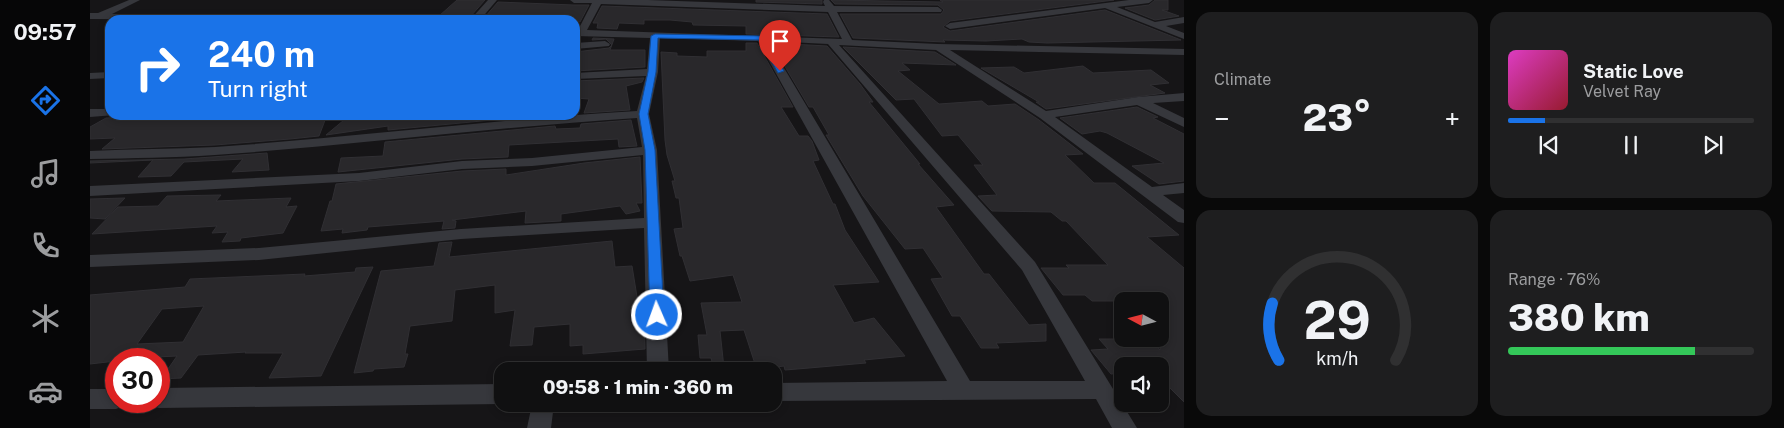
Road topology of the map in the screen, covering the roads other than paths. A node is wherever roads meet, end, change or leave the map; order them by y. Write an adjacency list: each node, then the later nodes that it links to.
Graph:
1 (136, 0): 12 (street)
2 (493, 0): 11 (street)
3 (574, 0): 4 (street)
4 (598, 0): 8 (street); 15 (street)
5 (930, 0): 10 (street)
6 (1090, 0): 9 (street)
7 (1149, 0): 9 (street)
8 (828, 4): 10 (street); 21 (street)
9 (1107, 6): 14 (street); 18 (street)
10 (938, 10): 18 (street)
11 (480, 15)
12 (94, 16)
13 (1184, 20): 14 (street)
14 (1157, 24): 17 (street)
15 (580, 30)
16 (580, 33): 20 (street)
17 (1184, 36)
18 (960, 37): 23 (street); 24 (street)
19 (761, 38): 20 (street); 21 (street); 47 (street)
20 (654, 40): 22 (street); 25 (street)
21 (839, 42): 23 (street); 48 (street)
22 (580, 46)
23 (938, 47): 34 (street)
24 (1184, 52)
25 (652, 72): 28 (street); 33 (street)
26 (105, 75): 27 (street)
27 (90, 76)
28 (580, 76)
29 (1184, 97): 30 (street)
30 (1138, 101): 34 (street); 37 (street)
31 (90, 112): 32 (street)
32 (105, 112)
33 (643, 114): 35 (street); 38 (street)
34 (1044, 115): 42 (street)
35 (580, 118)
36 (547, 120): 39 (street)
37 (1184, 123)
38 (650, 150): 41 (street); 44 (street)
39 (90, 155)
40 (1184, 188): 42 (street)
41 (90, 190)
42 (1148, 192): 43 (street)
43 (1184, 218)
44 (654, 222): 45 (street); 46 (street)
45 (90, 261)
46 (658, 362)
47 (964, 390): 48 (street); 49 (street)
48 (1103, 390): 56 (street)
49 (782, 392)
50 (494, 394): 51 (street)
51 (170, 398)
52 (90, 399): 53 (street)
53 (105, 399)
54 (542, 412): 55 (street)
55 (539, 428)
56 (1125, 428)

